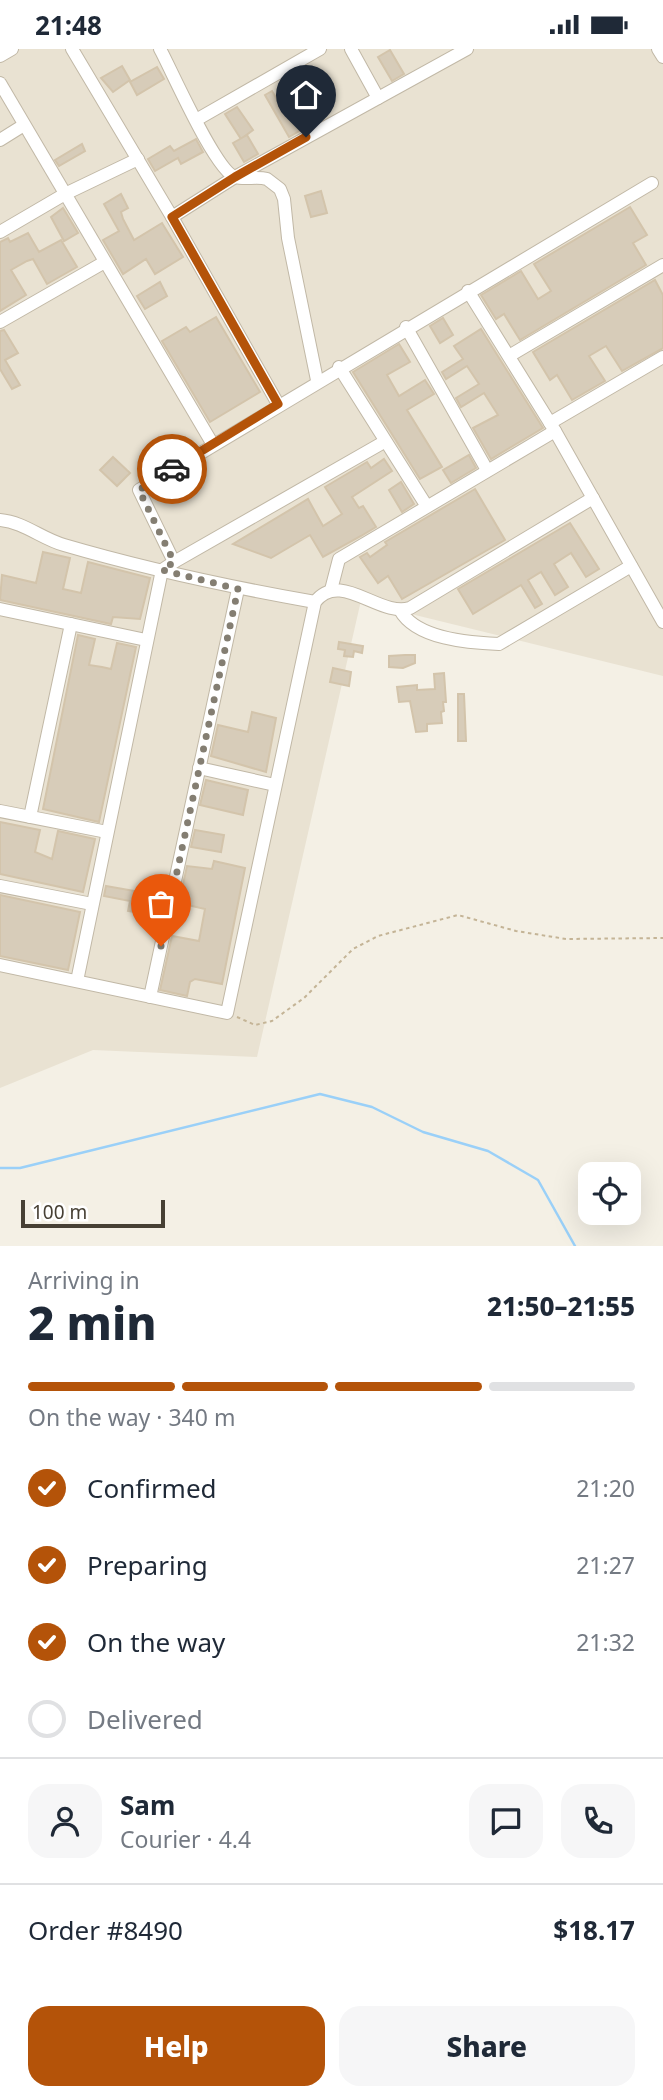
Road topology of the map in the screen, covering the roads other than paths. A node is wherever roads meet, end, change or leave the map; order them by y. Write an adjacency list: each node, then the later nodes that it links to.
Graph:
1 (12, 49): 8 (street)
2 (72, 49): 15 (street)
3 (160, 49): 12 (street)
4 (320, 49): 12 (street)
5 (351, 49): 11 (street)
6 (467, 49): 11 (street)
7 (658, 49): 9 (street)
8 (0, 56)
9 (663, 57)
10 (0, 83): 13 (street)
11 (378, 98): 16 (street)
12 (196, 120): 16 (street)
13 (24, 125): 14 (street); 18 (street)
14 (0, 140)
15 (138, 159): 18 (street); 19 (street)
16 (235, 177): 19 (street); 29 (street)
17 (652, 183): 23 (street)
18 (65, 194): 20 (street); 21 (street)
19 (172, 217): 30 (street)
20 (0, 232)
21 (103, 263): 24 (street); 33 (street)
22 (663, 265): 26 (street)
23 (468, 291): 25 (street); 26 (street)
24 (0, 322)
25 (406, 327): 28 (street); 34 (street)
26 (509, 356): 31 (street)
27 (663, 357): 31 (street)
28 (339, 367): 29 (street); 32 (street)
29 (317, 380): 30 (street)
30 (278, 404): 33 (street)
31 (553, 427): 34 (street); 35 (street)
32 (384, 442): 36 (street); 38 (street)
33 (212, 443): 38 (street)
34 (487, 470): 36 (street)
35 (593, 498): 39 (street); 45 (street)
36 (426, 505): 42 (street)
37 (0, 520): 40 (street)
38 (174, 562): 40 (street)
39 (631, 566): 45 (street); 46 (street)
40 (162, 570): 41 (street); 48 (street)
41 (238, 589): 43 (street); 49 (street)
42 (331, 590): 43 (street); 45 (street)
43 (314, 602): 50 (street)
44 (0, 609): 47 (street)
45 (401, 610)
46 (663, 622)
47 (71, 625): 48 (street); 52 (street)
48 (146, 641): 53 (street)
49 (199, 768): 50 (street); 58 (street)
50 (275, 785): 58 (street)
51 (0, 811): 52 (street)
52 (30, 817): 53 (street)
53 (107, 832): 55 (street)
54 (0, 885): 55 (street)
55 (92, 904): 57 (street)
56 (0, 965): 57 (street)
57 (77, 981): 58 (street)
58 (150, 997)

